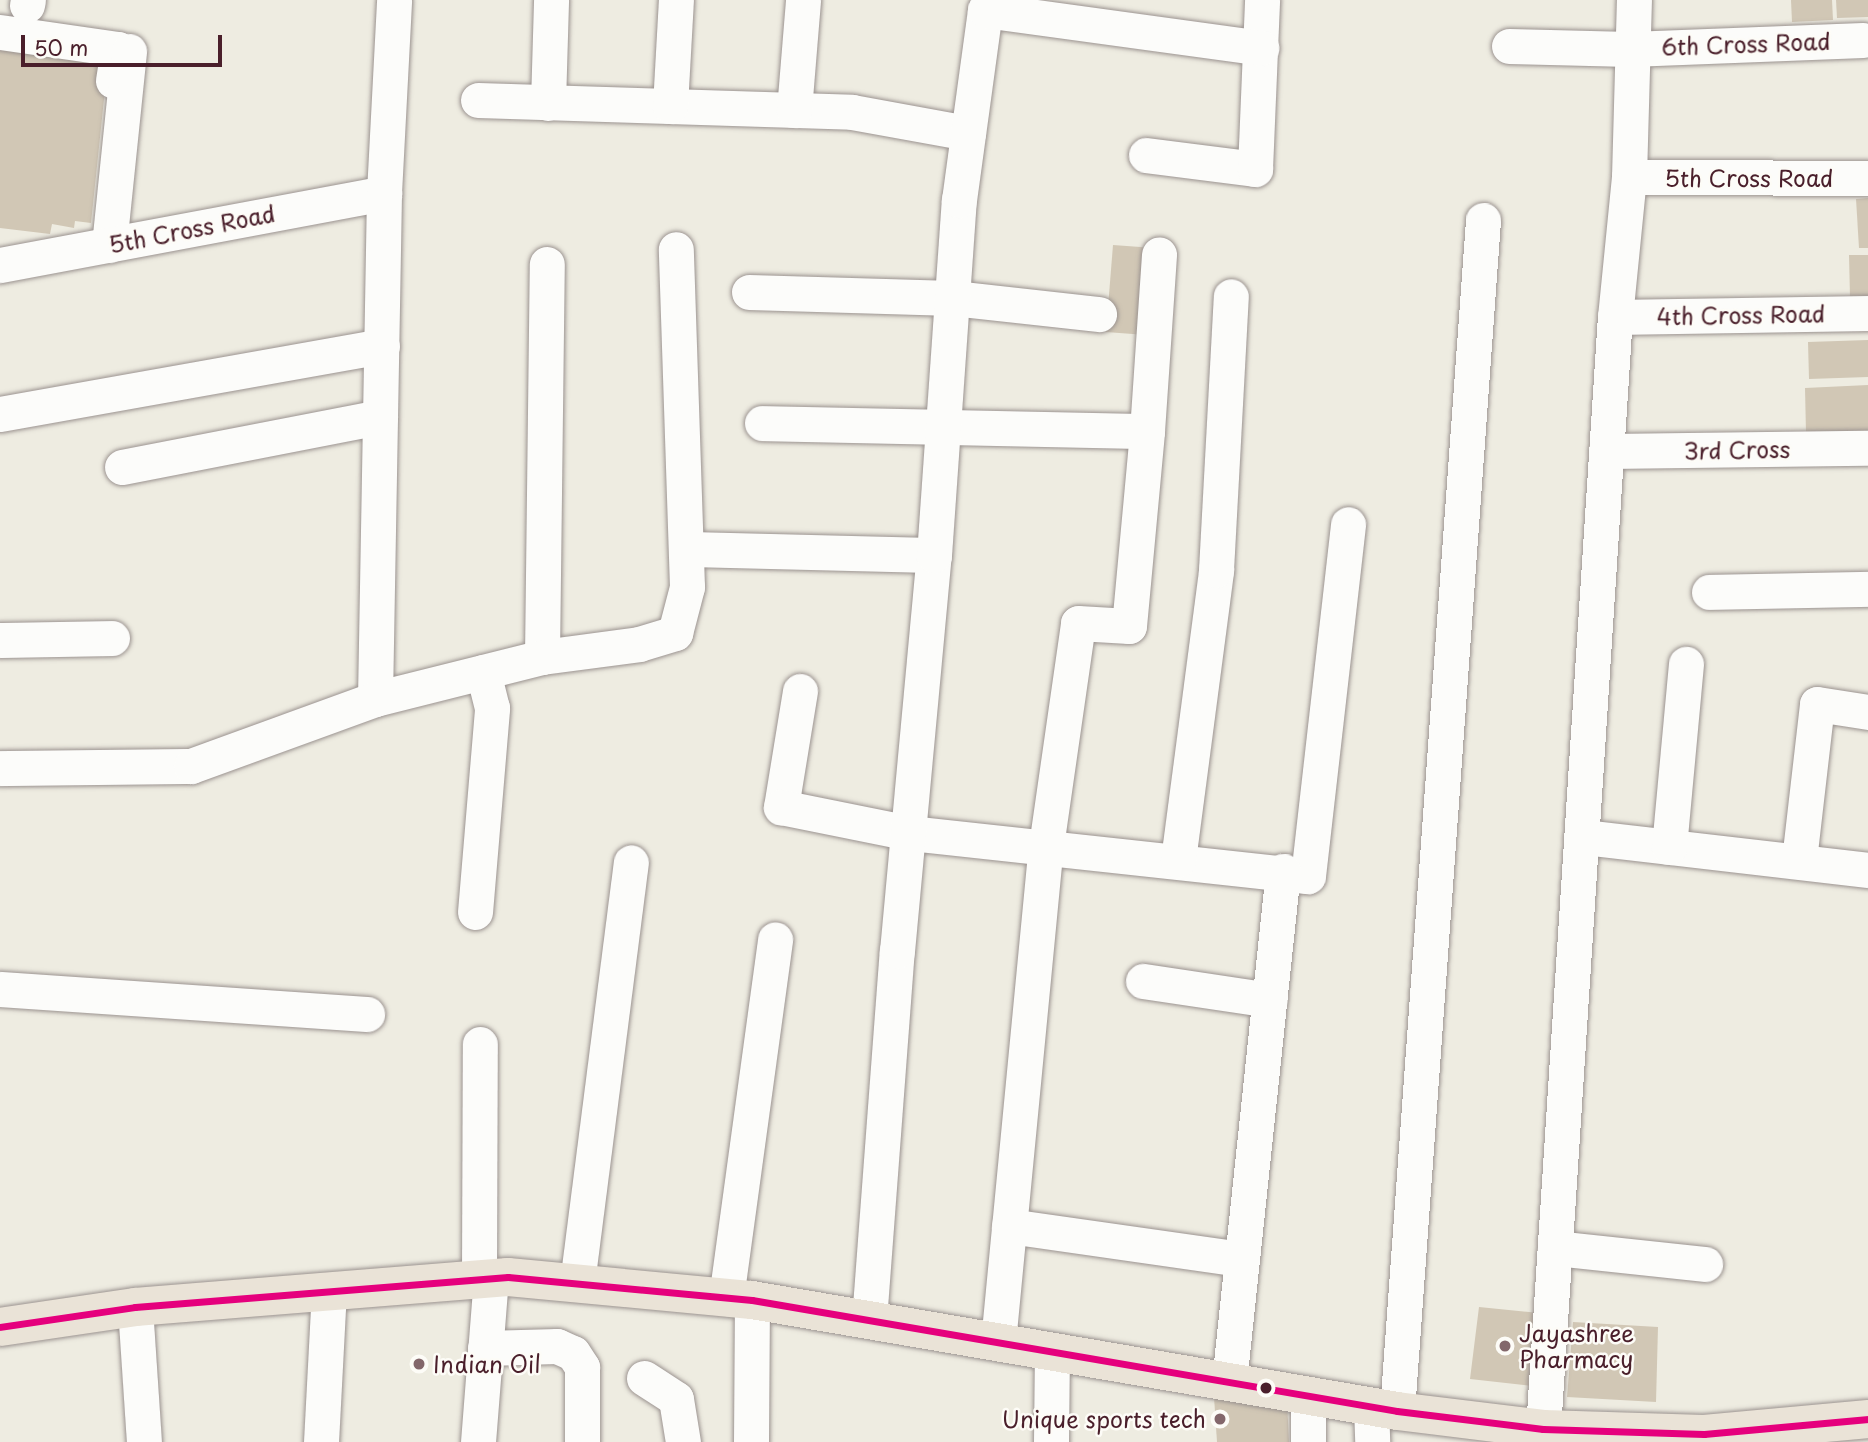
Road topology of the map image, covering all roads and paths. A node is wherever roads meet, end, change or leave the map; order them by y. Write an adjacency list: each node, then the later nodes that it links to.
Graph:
1 (394, 0): 22 (street)
2 (551, 0): 15 (street)
3 (676, 0): 16 (street)
4 (803, 0): 17 (street)
5 (1262, 0): 10 (street)
6 (1634, 0): 11 (street)
7 (0, 32): 13 (street)
8 (1863, 40): 11 (street, 6th Cross Road)
9 (1509, 46): 11 (street, 6th Cross Road)
10 (1261, 48): 18 (street); 19 (street)
11 (1630, 49): 20 (street)
12 (129, 51): 13 (street)
13 (118, 94): 24 (street)
14 (478, 100): 15 (street)
15 (548, 103): 16 (street)
16 (670, 106): 17 (street)
17 (794, 110): 18 (street)
18 (968, 133): 31 (street)
19 (1146, 155)
20 (1629, 177): 21 (street, 5th Cross Road); 34 (street)
21 (1868, 178)
22 (384, 192): 24 (street, 5th Cross Road); 35 (street)
23 (1483, 220): 92 (street)
24 (109, 245): 28 (street, 5th Cross Road)
25 (676, 249): 45 (street)
26 (1159, 254): 40 (street)
27 (547, 264): 51 (street)
28 (0, 265)
29 (749, 292): 31 (street)
30 (1231, 296): 62 (street)
31 (953, 298): 33 (street); 39 (street)
32 (1868, 313): 34 (street, 4th Cross Road)
33 (1099, 314)
34 (1615, 317): 42 (street)
35 (382, 346): 36 (street); 37 (street)
36 (0, 414)
37 (380, 417): 43 (street); 55 (street)
38 (762, 423): 39 (street)
39 (941, 426): 40 (street); 46 (street)
40 (1147, 430): 60 (street)
41 (1868, 449): 42 (street, 3rd Cross)
42 (1606, 451): 59 (street)
43 (122, 467)
44 (1348, 524): 66 (street)
45 (687, 549): 46 (street); 51 (street)
46 (934, 555): 58 (street)
47 (1868, 589): 48 (street)
48 (1709, 592)
49 (112, 638): 50 (street)
50 (0, 640)
51 (542, 657): 53 (street)
52 (1686, 664): 61 (street)
53 (483, 672): 55 (street); 67 (street)
54 (800, 691): 58 (street)
55 (375, 699): 57 (street)
56 (1868, 712): 63 (street)
57 (0, 768)
58 (910, 833): 60 (street); 83 (street)
59 (1583, 837): 61 (street); 75 (street)
60 (1046, 846): 62 (street); 74 (street)
61 (1670, 846): 63 (street)
62 (1178, 860): 66 (street)
63 (1799, 860): 65 (street)
64 (631, 862): 79 (street)
65 (1868, 870)
66 (1283, 871): 71 (street)
67 (475, 912)
68 (775, 939): 81 (street)
69 (1143, 981): 71 (street)
70 (0, 989): 72 (street)
71 (1270, 1000): 76 (street)
72 (367, 1014)
73 (480, 1044): 78 (street)
74 (1009, 1226): 76 (street); 85 (street)
75 (1555, 1248): 77 (street); 93 (street)
76 (1242, 1259): 89 (street)
77 (1705, 1264)
78 (494, 1278): 79 (main road); 80 (main road); 86 (street)
79 (578, 1283): 81 (main road)
80 (329, 1291): 82 (main road); 97 (street)
81 (739, 1299): 83 (main road); 101 (street)
82 (135, 1307): 84 (main road); 96 (street)
83 (869, 1320): 85 (main road)
84 (0, 1327)
85 (998, 1342): 87 (main road)
86 (497, 1348): 98 (street); 99 (street)
87 (1052, 1352): 89 (main road); 102 (street)
88 (644, 1378): 100 (street)
89 (1229, 1382): 90 (main road)
90 (1308, 1396): 92 (main road); 103 (street)
91 (1868, 1419): 95 (main road)
92 (1380, 1420): 93 (main road)
93 (1543, 1429): 94 (main road)
94 (1650, 1437): 95 (main road)
95 (1733, 1437)
96 (144, 1442)
97 (321, 1442)
98 (478, 1442)
99 (582, 1442)
100 (683, 1442)
101 (751, 1442)
102 (1051, 1442)
103 (1308, 1442)

